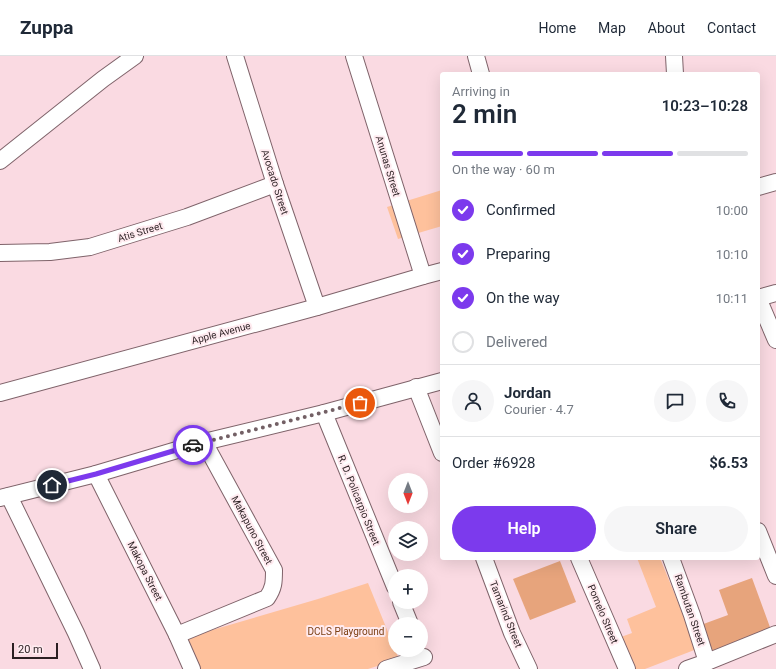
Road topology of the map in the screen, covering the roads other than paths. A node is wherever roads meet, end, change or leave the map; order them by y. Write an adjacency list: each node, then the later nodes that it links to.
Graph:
1 (135, 56): 8 (street)
2 (235, 56): 10 (street, Avocado Street)
3 (354, 56): 14 (street, Anunas Street)
4 (476, 56): 6 (street)
5 (674, 56): 7 (street)
6 (481, 72)
7 (675, 72)
8 (0, 161)
9 (776, 182): 11 (street)
10 (275, 184): 12 (street, Atis Street); 18 (street, Avocado Street)
11 (760, 186)
12 (0, 253)
13 (440, 272): 14 (street, Apple Avenue)
14 (423, 276): 18 (street, Apple Avenue)
15 (776, 293): 16 (street)
16 (760, 297)
17 (760, 303): 19 (street)
18 (317, 307): 22 (street, Apple Avenue)
19 (776, 340)
20 (440, 381): 21 (street)
21 (416, 387): 23 (street); 25 (street)
22 (0, 393)
23 (324, 412): 24 (street); 32 (street, R. D. Policarpio Street)
24 (204, 442): 26 (street); 35 (street, Makapuno Street)
25 (440, 448)
26 (96, 474): 27 (street); 35 (street, Makopa Street)
27 (5, 497): 38 (street)
28 (760, 536): 33 (street)
29 (485, 560): 41 (street, Tamarind Street)
30 (580, 560): 42 (street, Pomelo Street)
31 (672, 560): 37 (street, Rambutan Street)
32 (388, 570)
33 (776, 576)
34 (776, 634): 37 (street)
35 (177, 635): 39 (street, Makopa Street)
36 (424, 659): 40 (street)
37 (708, 662): 43 (street)
38 (92, 669)
39 (192, 669)
40 (386, 669)
41 (529, 669)
42 (627, 669)
43 (687, 669)

